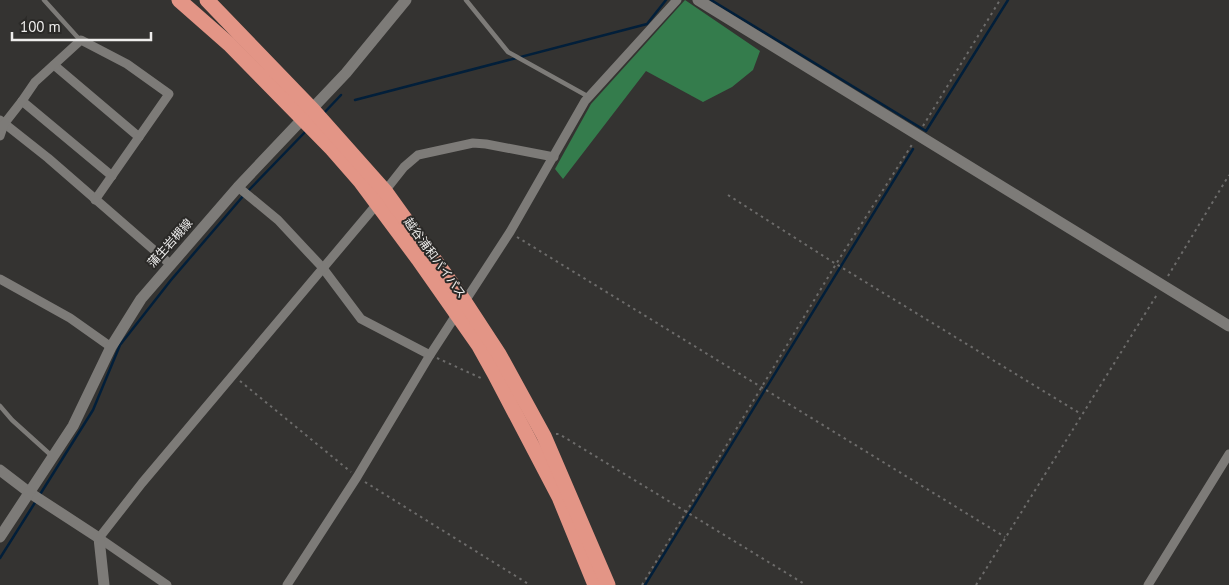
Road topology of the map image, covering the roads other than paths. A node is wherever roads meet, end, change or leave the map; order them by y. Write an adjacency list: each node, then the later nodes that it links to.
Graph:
1 (44, 0): 8 (lane)
2 (179, 0): 12 (highway, 越谷浦和バイパス)
3 (207, 0): 12 (highway, 越谷浦和バイパス)
4 (406, 0): 12 (street, 蒲生岩槻線)
5 (466, 0): 10 (lane)
6 (677, 0): 10 (street)
7 (698, 0): 25 (street)
8 (81, 40): 9 (street); 15 (street)
9 (54, 65): 11 (street); 15 (street)
10 (589, 97): 16 (street)
11 (22, 101): 13 (street); 17 (street)
12 (308, 114): 18 (street, 蒲生岩槻線); 19 (highway, 越谷浦和バイパス)
13 (2, 122): 14 (street); 20 (street)
14 (0, 136)
15 (139, 137): 17 (street)
16 (554, 157): 19 (street); 24 (street)
17 (112, 176): 20 (street)
18 (238, 187): 21 (street, 蒲生岩槻線); 22 (street)
19 (381, 197): 22 (street); 24 (highway, 越谷浦和バイパス)
20 (95, 200): 21 (street)
21 (170, 264): 26 (street, 蒲生岩槻線)
22 (322, 267): 27 (street); 34 (street)
23 (0, 279): 26 (street)
24 (461, 308): 27 (street); 38 (highway, 越谷浦和バイパス); 39 (highway, 越谷浦和バイパス)
25 (1229, 326)
26 (111, 347): 30 (street, 蒲生岩槻線)
27 (430, 355): 37 (street)
28 (0, 406): 30 (lane)
29 (1229, 454): 40 (street)
30 (54, 457): 32 (street, 蒲生岩槻線)
31 (0, 470): 32 (street)
32 (30, 493): 33 (street, 蒲生岩槻線); 34 (street)
33 (0, 537)
34 (99, 538): 35 (street); 36 (street)
35 (104, 585)
36 (167, 585)
37 (287, 585)
38 (595, 585)
39 (608, 585)
40 (1148, 585)

